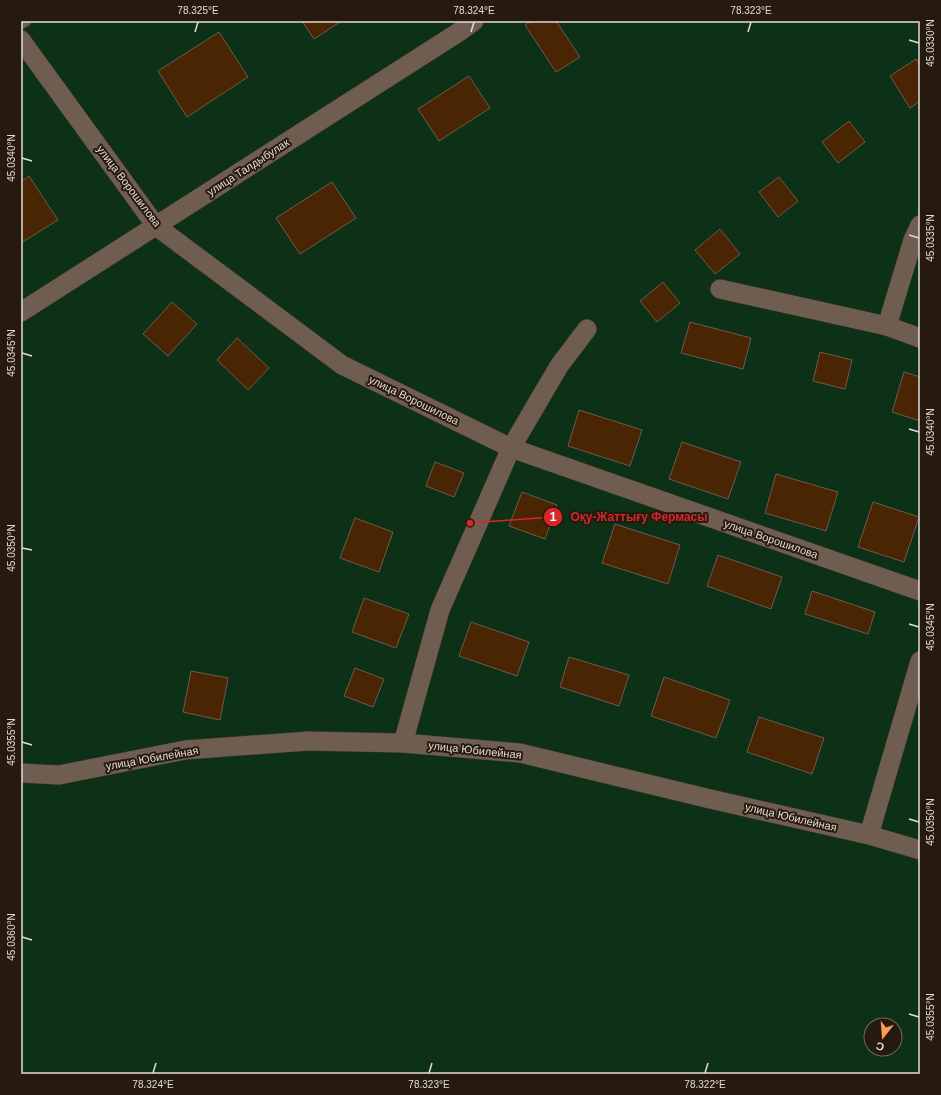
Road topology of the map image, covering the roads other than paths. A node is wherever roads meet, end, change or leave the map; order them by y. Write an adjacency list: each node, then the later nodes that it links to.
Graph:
1 (26, 21): 3 (lane)
2 (474, 21): 6 (street, улица Талдыбулак)
3 (21, 24)
4 (21, 40): 6 (street, улица Ворошилова)
5 (920, 225): 9 (street)
6 (156, 226): 8 (street, улица Талдыбулак); 12 (street, улица Ворошилова)
7 (720, 289): 9 (street)
8 (21, 312)
9 (887, 326): 11 (street)
10 (588, 329): 12 (street)
11 (920, 338)
12 (511, 448): 13 (street, улица Ворошилова); 15 (street)
13 (920, 591)
14 (920, 661): 17 (street)
15 (402, 743): 16 (street, улица Юбилейная); 17 (street, улица Юбилейная)
16 (21, 773)
17 (869, 835): 18 (street, улица Юбилейная)
18 (920, 850)

